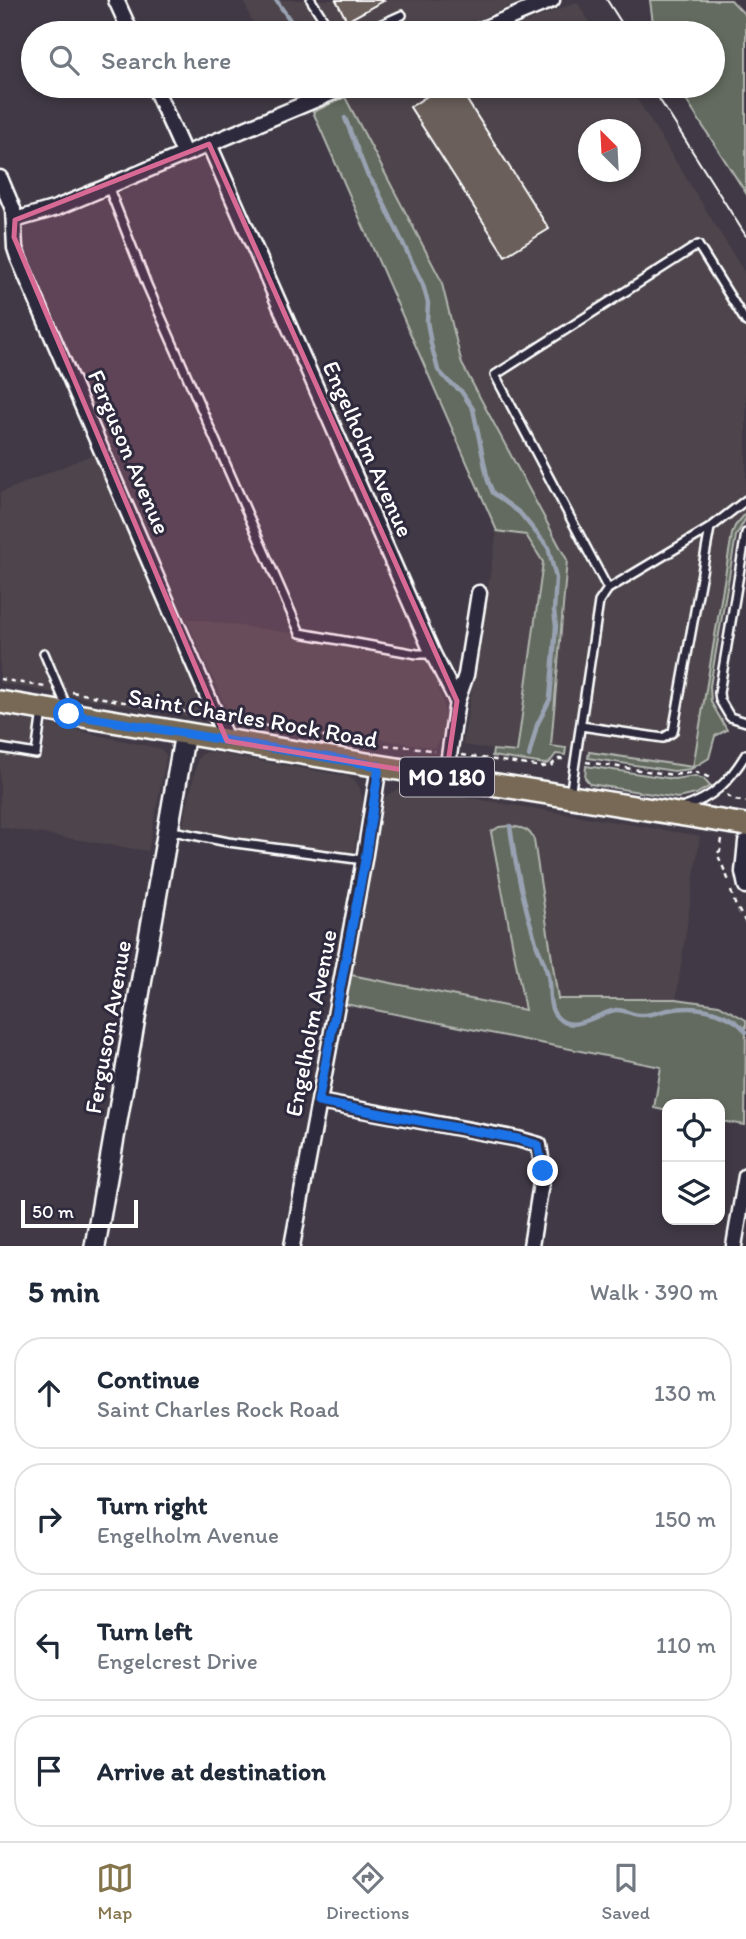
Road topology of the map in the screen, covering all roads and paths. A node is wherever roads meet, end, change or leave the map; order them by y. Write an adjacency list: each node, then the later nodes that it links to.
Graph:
1 (116, 0): 5 (street)
2 (311, 0): 6 (lane)
3 (551, 0): 8 (street)
4 (402, 15): 7 (lane)
5 (126, 21)
6 (324, 21)
7 (389, 21)
8 (501, 21)
9 (159, 98): 12 (street)
10 (319, 98): 11 (street)
11 (209, 144): 12 (street); 23 (street, Engelholm Avenue)
12 (184, 153): 14 (street)
13 (0, 178): 15 (street, Ferguson Avenue)
14 (108, 186): 15 (street); 23 (lane)
15 (15, 220): 30 (street, Ferguson Avenue)
16 (746, 322): 20 (lane)
17 (746, 499): 18 (lane)
18 (710, 528): 20 (lane); 32 (lane)
19 (746, 533): 31 (lane)
20 (608, 589): 32 (lane)
21 (479, 593): 26 (street)
22 (44, 653): 25 (lane)
23 (433, 654): 26 (street, Engelholm Avenue)
24 (0, 679): 25 (path)
25 (59, 690): 29 (lane); 30 (path)
26 (457, 701): 44 (street)
27 (0, 702): 28 (main road, Saint Charles Rock Road / MO 180)
28 (43, 710): 29 (main road, Saint Charles Rock Road / MO 180); 37 (lane)
29 (69, 714): 33 (main road, Saint Charles Rock Road / MO 180)
30 (216, 716): 34 (path); 35 (street, Ferguson Avenue)
31 (746, 722)
32 (581, 726): 47 (lane)
33 (185, 733): 35 (main road, Saint Charles Rock Road / MO 180); 53 (street, Ferguson Avenue)
34 (346, 740)
35 (227, 741): 43 (main road, Saint Charles Rock Road / MO 180)
36 (373, 745): 38 (path)
37 (0, 748)
38 (432, 751)
39 (746, 754): 51 (lane)
40 (463, 755): 41 (path)
41 (565, 758)
42 (587, 762): 45 (path)
43 (379, 766): 44 (main road, Saint Charles Rock Road / MO 180); 55 (street, Engelholm Avenue)
44 (446, 777): 47 (main road, Saint Charles Rock Road / MO 180)
45 (714, 784)
46 (726, 794): 48 (path)
47 (569, 797): 51 (main road, Saint Charles Rock Road / MO 180)
48 (731, 798): 49 (path); 50 (path)
49 (746, 802)
50 (728, 804)
51 (666, 812): 52 (main road, Saint Charles Rock Road / MO 180)
52 (746, 825)
53 (168, 830): 55 (lane); 59 (street, Ferguson Avenue)
54 (746, 842): 56 (street)
55 (365, 860): 57 (street, Engelholm Avenue)
56 (746, 886)
57 (318, 1102): 60 (street, Engelholm Avenue); 61 (street)
58 (746, 1176): 62 (street)
59 (95, 1246)
60 (292, 1246)
61 (531, 1246)
62 (734, 1246)

